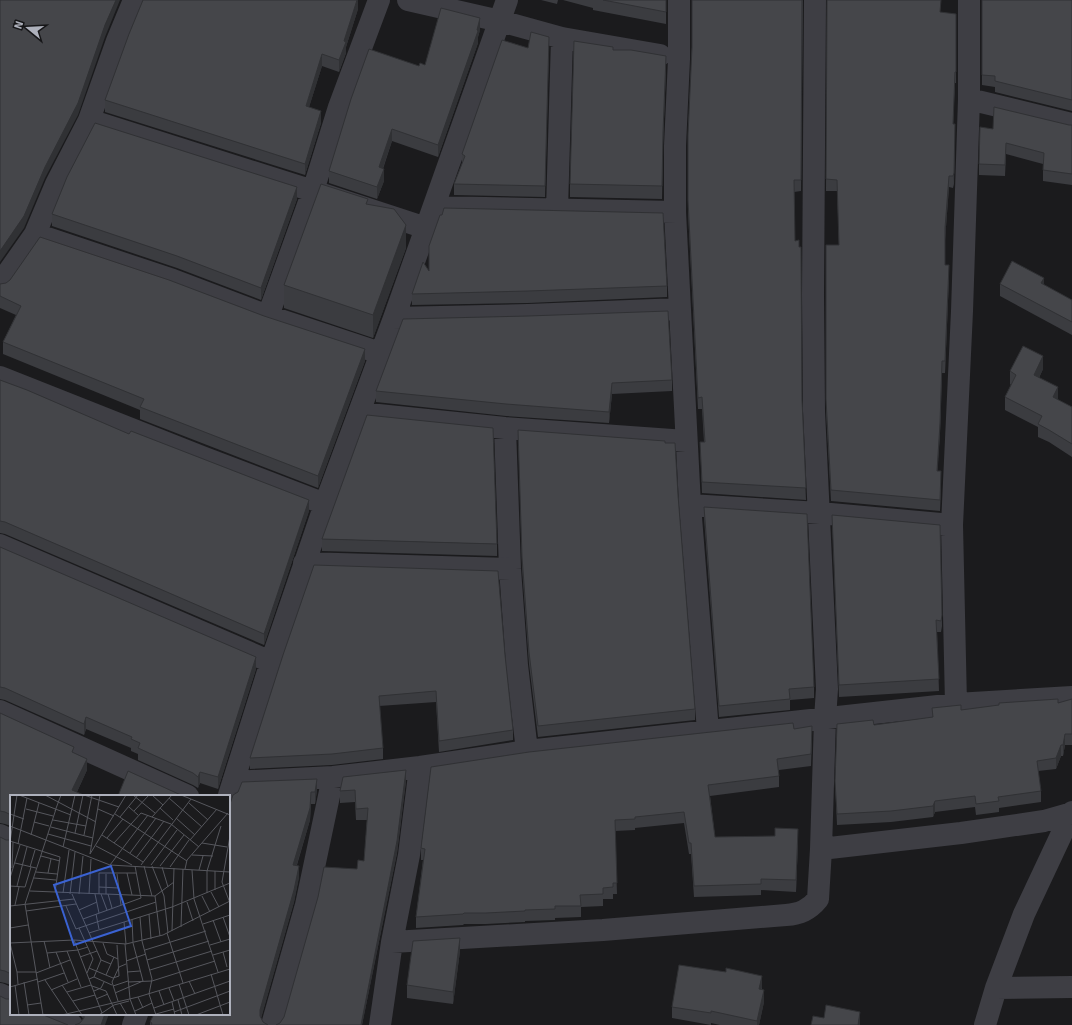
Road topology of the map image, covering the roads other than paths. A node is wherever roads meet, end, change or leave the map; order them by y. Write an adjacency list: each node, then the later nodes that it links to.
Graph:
1 (134, 0): 12 (street)
2 (379, 0): 14 (street)
3 (408, 0): 8 (street)
4 (507, 0): 8 (street)
5 (679, 0): 10 (street)
6 (815, 0): 31 (street)
7 (969, 0): 11 (street)
8 (500, 21): 9 (street); 15 (street)
9 (562, 38): 10 (street); 16 (street)
10 (679, 59): 17 (street)
11 (969, 99): 13 (street); 32 (street)
12 (89, 120): 14 (street); 19 (street)
13 (1072, 124)
14 (313, 191): 18 (street); 22 (street)
15 (434, 207): 16 (street); 18 (street)
16 (557, 210): 17 (street)
17 (675, 212): 21 (street)
18 (426, 228): 23 (street)
19 (35, 234): 20 (street); 22 (street)
20 (0, 284)
21 (680, 309): 23 (street); 28 (street)
22 (268, 316): 24 (street)
23 (394, 318): 24 (street)
24 (380, 353): 26 (street)
25 (0, 377): 29 (street)
26 (359, 413): 27 (street); 29 (street)
27 (505, 428): 28 (street); 35 (street)
28 (686, 441): 30 (street)
29 (325, 504): 34 (street)
30 (690, 505): 31 (street); 41 (street)
31 (820, 513): 32 (street); 40 (street)
32 (952, 525): 38 (street)
33 (0, 545): 36 (street)
34 (304, 563): 35 (street); 36 (street)
35 (510, 569): 42 (street)
36 (271, 662): 45 (street)
37 (1072, 697): 38 (street)
38 (956, 704): 40 (street)
39 (0, 711): 46 (street)
40 (825, 719): 41 (street); 50 (street)
41 (708, 731): 42 (street)
42 (527, 751): 43 (street)
43 (420, 767): 44 (street); 51 (street)
44 (333, 777): 45 (street); 60 (street)
45 (231, 789)
46 (186, 795)
47 (1072, 813): 50 (street); 53 (street)
48 (0, 834): 49 (street)
49 (10, 839)
50 (821, 849): 51 (street)
51 (392, 942): 61 (street)
52 (1072, 986): 53 (street)
53 (996, 988): 62 (street)
54 (0, 994): 55 (street)
55 (10, 999)
56 (48, 1015): 58 (street)
57 (137, 1015): 59 (street)
58 (72, 1025)
59 (133, 1025)
60 (272, 1025)
61 (380, 1025)
62 (985, 1025)

